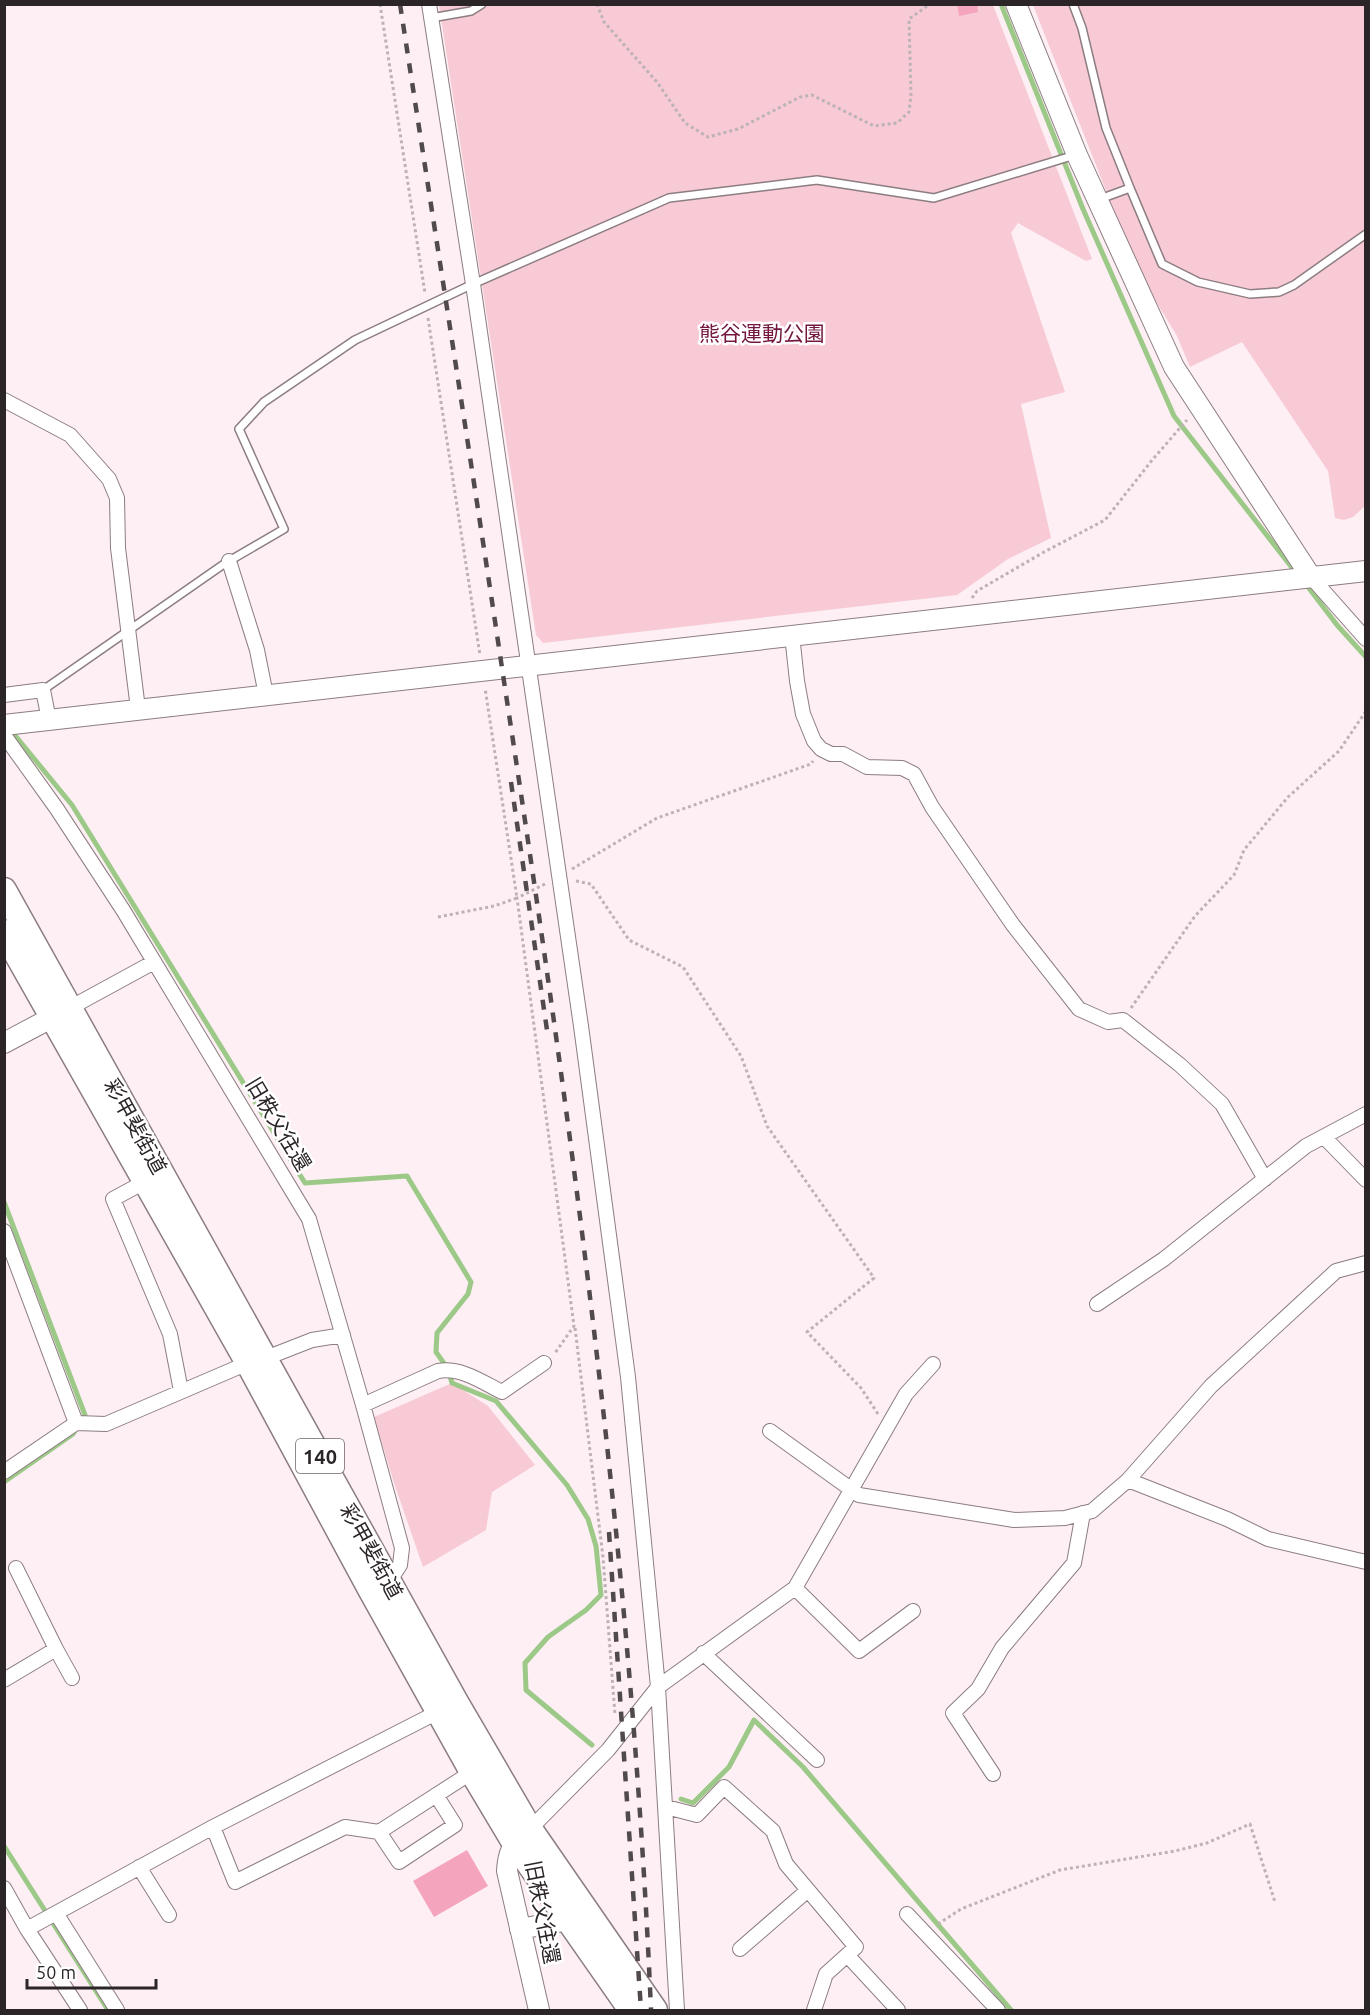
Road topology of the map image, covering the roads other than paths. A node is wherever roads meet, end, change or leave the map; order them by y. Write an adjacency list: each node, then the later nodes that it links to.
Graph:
1 (482, 4): 4 (lane)
2 (1016, 4): 5 (street)
3 (1073, 4): 6 (lane)
4 (430, 11): 9 (street)
5 (1076, 155): 7 (street); 9 (lane)
6 (1130, 188): 7 (lane); 8 (lane)
7 (1098, 200): 13 (street)
8 (1365, 234)
9 (473, 284): 11 (lane); 17 (street)
10 (4, 400): 14 (street)
11 (229, 561): 14 (lane); 20 (street)
12 (1365, 571): 13 (street)
13 (1311, 577): 15 (street); 16 (street)
14 (128, 632): 18 (lane); 21 (street)
15 (792, 635): 17 (street); 32 (street)
16 (1365, 639)
17 (528, 665): 20 (street); 58 (street)
18 (43, 690): 19 (street); 22 (street)
19 (4, 695)
20 (266, 695): 21 (street)
21 (138, 710): 22 (street)
22 (49, 720): 23 (street)
23 (9, 727): 26 (street, 旧秩父往還)
24 (4, 890): 27 (highway, 彩甲斐街道 / 140)
25 (4, 932): 27 (highway, 彩甲斐街道 / 140)
26 (154, 962): 27 (street); 37 (street, 旧秩父往還)
27 (61, 1012): 28 (street); 31 (highway, 彩甲斐街道 / 140)
28 (4, 1043)
29 (1365, 1114): 30 (street)
30 (1324, 1137): 32 (street); 33 (street)
31 (155, 1177): 38 (highway, 彩甲斐街道 / 140); 41 (street)
32 (1265, 1179): 36 (street)
33 (1365, 1180)
34 (4, 1231): 43 (street)
35 (1365, 1263): 46 (street)
36 (1097, 1304)
37 (343, 1335): 38 (street); 42 (street, 旧秩父往還)
38 (257, 1360): 41 (street); 51 (highway, 彩甲斐街道 / 140); 59 (highway, 彩甲斐街道 / 140)
39 (544, 1363): 42 (street)
40 (933, 1364): 47 (street)
41 (181, 1391): 43 (street)
42 (363, 1405): 51 (street, 旧秩父往還)
43 (76, 1423): 45 (street)
44 (770, 1431): 47 (street)
45 (4, 1472)
46 (1128, 1480): 48 (street); 49 (street)
47 (852, 1490): 48 (street); 52 (street)
48 (1083, 1513): 62 (street)
49 (1365, 1562)
50 (16, 1568): 54 (street)
51 (388, 1582): 67 (highway, 彩甲斐街道 / 140)
52 (795, 1588): 53 (street); 55 (street)
53 (913, 1611)
54 (56, 1649): 56 (street); 57 (street)
55 (703, 1653): 58 (street); 60 (street)
56 (72, 1678)
57 (4, 1680)
58 (658, 1687): 64 (street); 67 (street)
59 (438, 1712): 61 (highway, 彩甲斐街道 / 140); 65 (street)
60 (817, 1760)
61 (472, 1772): 63 (street); 67 (highway, 彩甲斐街道 / 140)
62 (993, 1774)
63 (436, 1795): 66 (street); 66 (street)
64 (666, 1807): 70 (street); 84 (street)
65 (213, 1827): 66 (street); 68 (street)
66 (379, 1832)
67 (522, 1836): 74 (highway, 彩甲斐街道 / 140); 76 (street, 旧秩父往還); 83 (highway, 彩甲斐街道 / 140)
68 (140, 1867): 71 (street); 73 (street)
69 (4, 1888): 75 (street)
70 (808, 1890): 77 (street); 78 (street)
71 (56, 1913): 75 (street); 80 (street)
72 (907, 1914): 87 (street)
73 (169, 1915)
74 (568, 1920): 76 (street); 82 (highway, 彩甲斐街道 / 140)
75 (27, 1929): 79 (street)
76 (520, 1929): 81 (street, 旧秩父往還)
77 (740, 1948)
78 (848, 1956): 85 (street); 86 (street)
79 (80, 2010)
80 (117, 2010)
81 (539, 2010)
82 (631, 2010)
83 (655, 2010)
84 (677, 2010)
85 (814, 2010)
86 (898, 2010)
87 (998, 2010)

